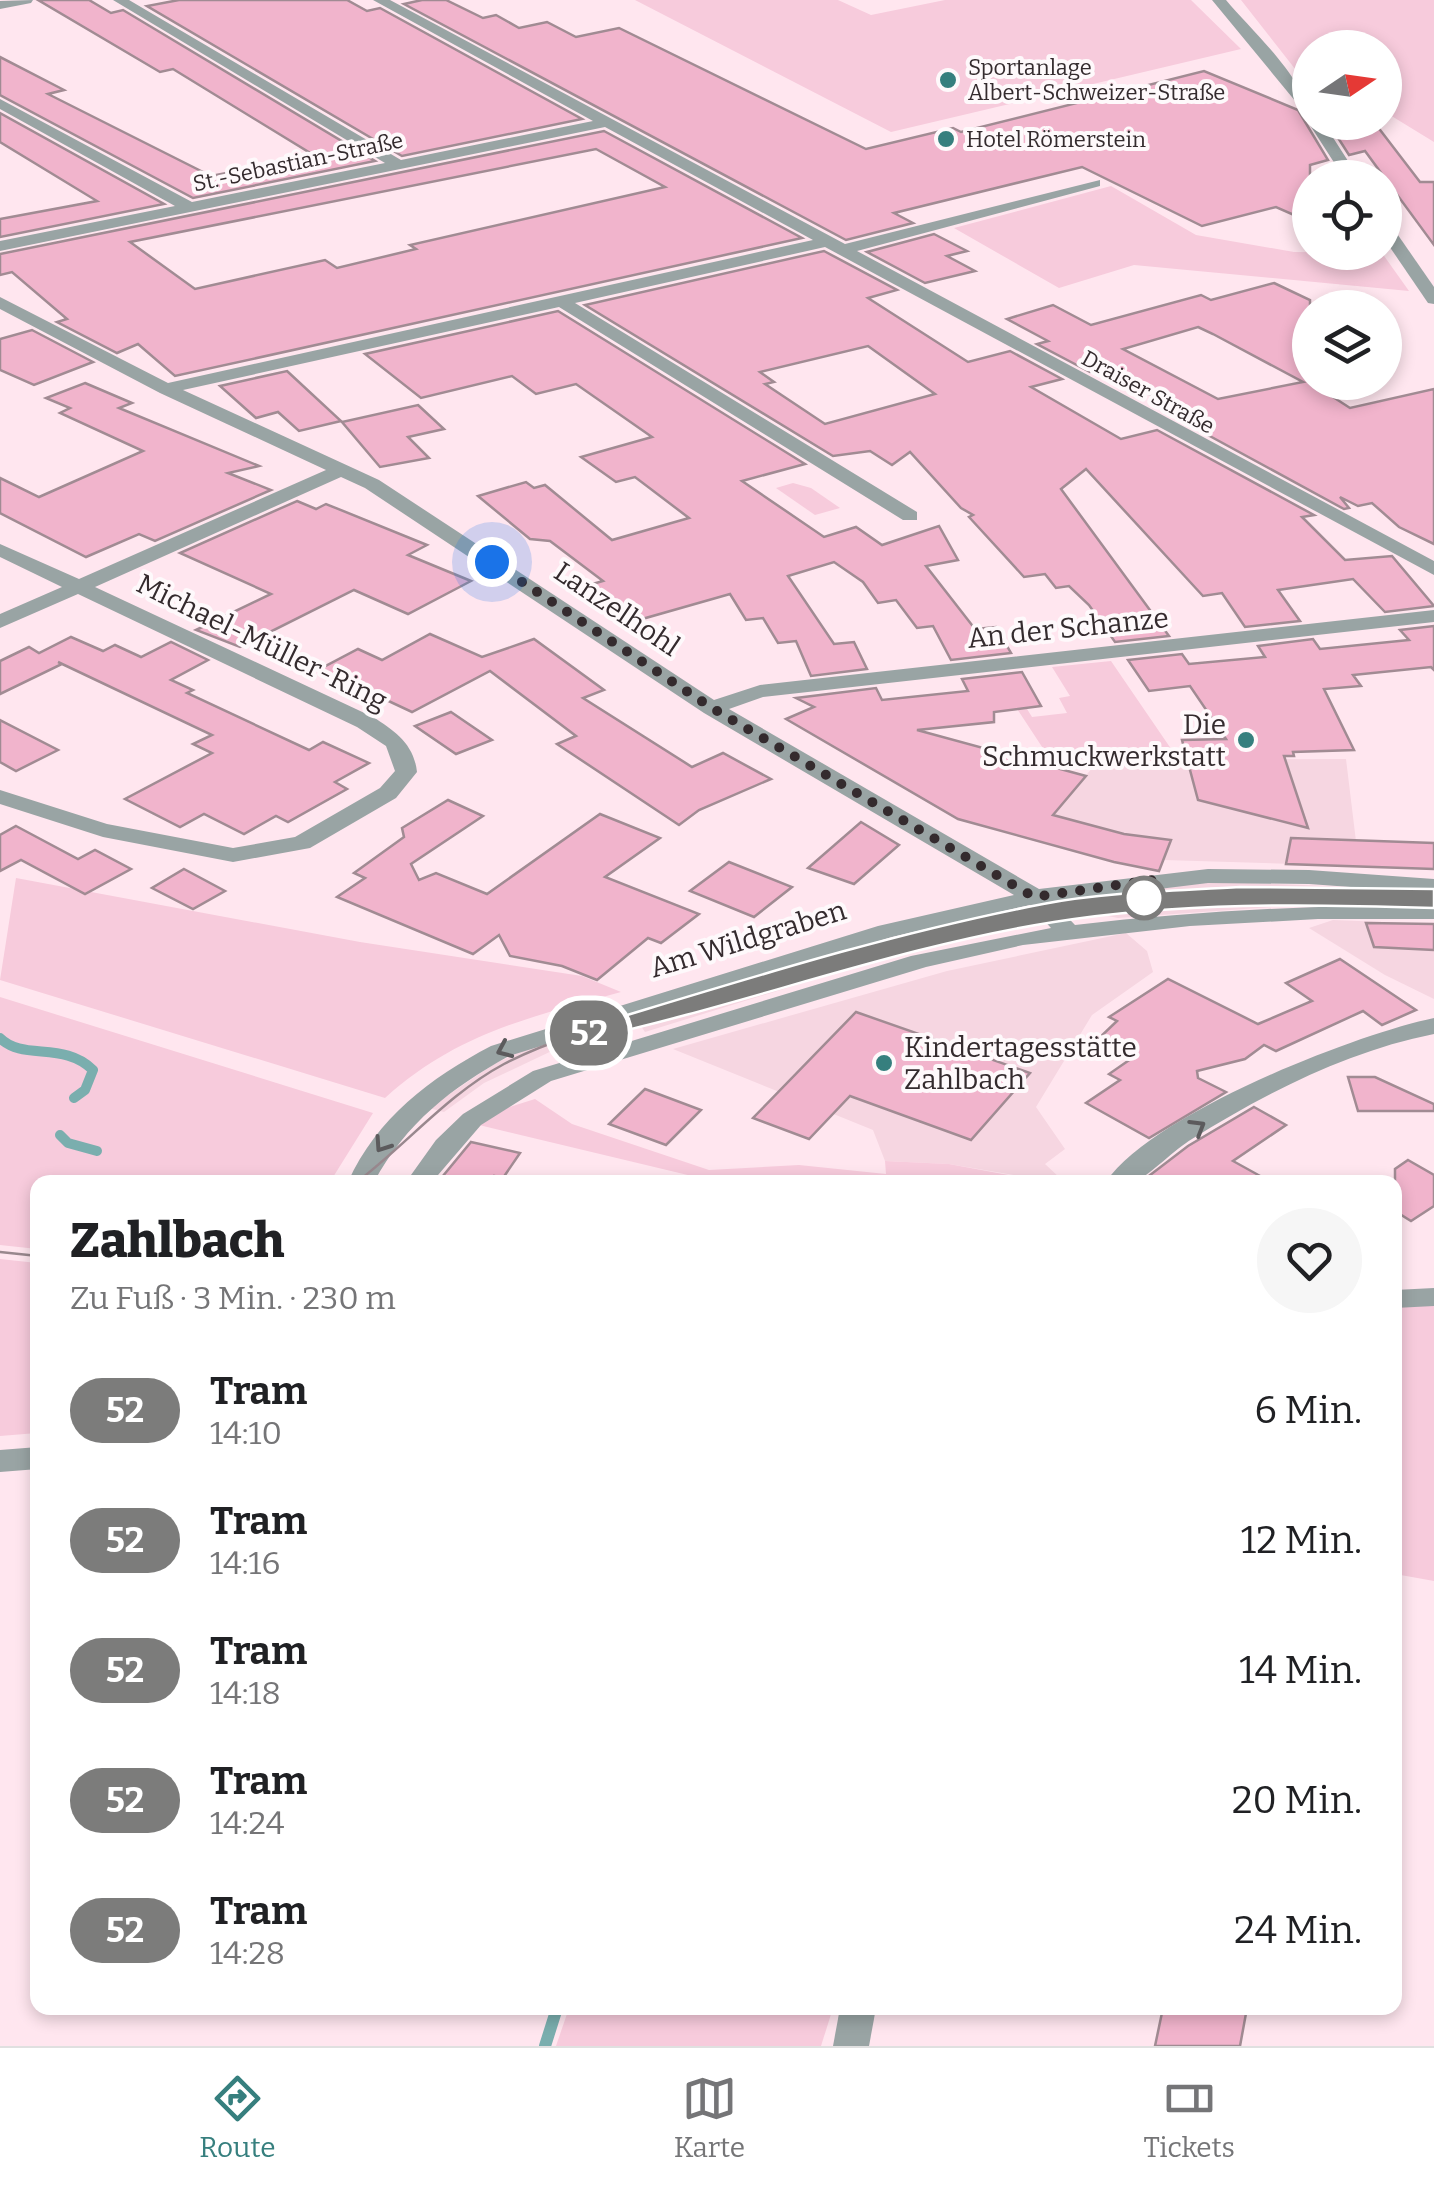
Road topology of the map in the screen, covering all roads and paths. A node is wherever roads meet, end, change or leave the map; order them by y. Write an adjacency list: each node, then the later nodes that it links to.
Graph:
1 (26, 0): 5 (street)
2 (120, 0): 9 (street)
3 (380, 0): 8 (street, Draiser Straße)
4 (1219, 0): 6 (street)
5 (0, 5)
6 (1292, 89)
7 (0, 103): 11 (street)
8 (605, 123): 9 (street, St.-Sebastian-Straße); 13 (street, Draiser Straße)
9 (397, 164): 11 (street, St.-Sebastian-Straße)
10 (1095, 184): 13 (street)
11 (189, 207): 12 (street, St.-Sebastian-Straße)
12 (0, 246)
13 (834, 246): 17 (street); 22 (street, Draiser Straße)
14 (1402, 253): 15 (street)
15 (1434, 299)
16 (0, 302): 18 (street, Lanzelhohl)
17 (563, 302): 18 (street); 20 (street)
18 (166, 390): 19 (street, Lanzelhohl)
19 (340, 470): 23 (street); 26 (street, Lanzelhohl)
20 (910, 516)
21 (0, 550): 23 (street, Michael-Müller-Ring)
22 (1434, 569)
23 (76, 587): 25 (street); 27 (street, Michael-Müller-Ring)
24 (1434, 616): 26 (street, An der Schanze)
25 (0, 622)
26 (712, 708): 29 (street, Lanzelhohl)
27 (0, 797)
28 (1434, 886): 29 (street, Am Wildgraben)
29 (1034, 897): 31 (street); 33 (street, Am Wildgraben, one-way to 33)
30 (1434, 912): 31 (street)
31 (1067, 931): 34 (street)
32 (1434, 1026): 35 (street, one-way to 32)
33 (365, 1175)
34 (424, 1175)
35 (1128, 1175)
36 (1434, 1296): 37 (street)
37 (1402, 1298)
38 (30, 1458): 39 (street)
39 (0, 1460)
40 (857, 2015): 41 (street)
41 (851, 2046)

